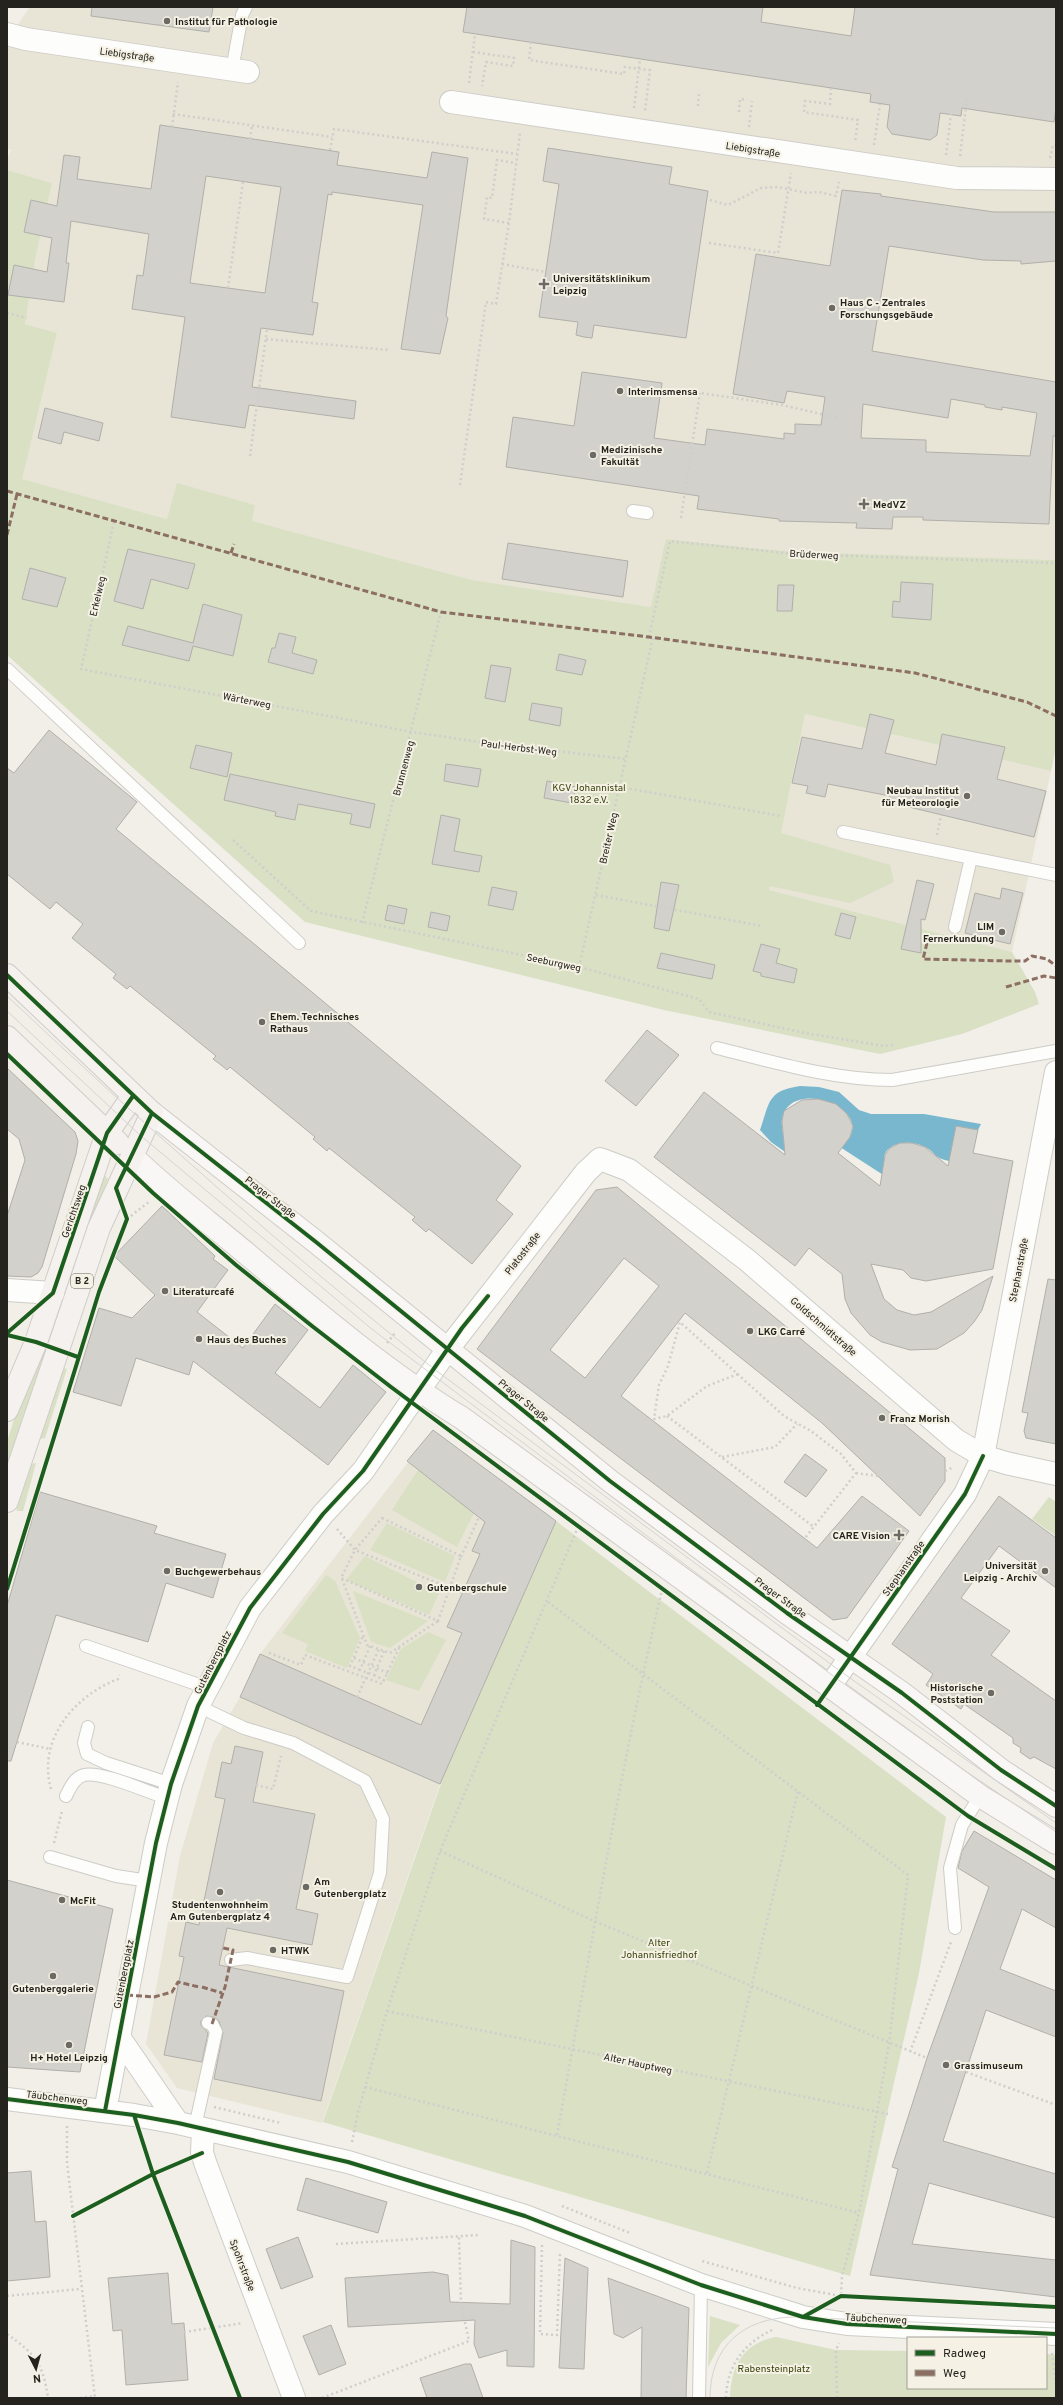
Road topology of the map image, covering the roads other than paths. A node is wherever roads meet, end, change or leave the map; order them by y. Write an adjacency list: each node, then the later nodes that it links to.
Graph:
1 (246, 7): 3 (lane)
2 (7, 34): 3 (street, Liebigstraße)
3 (240, 71)
4 (451, 102): 5 (street, Liebigstraße)
5 (1056, 179)
6 (633, 511): 7 (lane)
7 (647, 513)
8 (7, 669): 13 (lane)
9 (843, 832): 10 (lane)
10 (971, 858): 11 (lane); 12 (lane)
11 (1056, 875)
12 (955, 927)
13 (299, 943)
14 (7, 975): 19 (main road, Prager Straße)
15 (7, 1037): 21 (main road)
16 (717, 1048): 17 (lane)
17 (1056, 1051)
18 (1056, 1072): 30 (street, Stephanstraße)
19 (133, 1096): 20 (main road, Prager Straße); 21 (main road, B 2)
20 (152, 1113): 22 (main road, B 2); 27 (main road, Prager Straße)
21 (107, 1133): 22 (main road); 25 (main road, Gerichtsweg / B 2)
22 (132, 1156): 26 (main road, B 2); 28 (main road)
23 (600, 1159): 27 (street, Platostraße); 30 (street, Goldschmidtstraße)
24 (7, 1290): 25 (street)
25 (54, 1293): 26 (lane); 29 (main road, Gerichtsweg / B 2)
26 (75, 1302): 32 (main road, B 2)
27 (447, 1350): 28 (street, Gutenbergplatz); 34 (main road, Prager Straße)
28 (419, 1391): 35 (main road); 36 (street, Gutenbergplatz)
29 (7, 1410)
30 (983, 1456): 31 (street, Goldschmidtstraße); 34 (street, Stephanstraße)
31 (1056, 1474)
32 (7, 1501)
33 (86, 1646): 36 (lane)
34 (850, 1657): 35 (street, Stephanstraße); 41 (main road, Prager Straße)
35 (830, 1686): 40 (main road)
36 (203, 1697): 38 (street, Gutenbergplatz); 46 (lane)
37 (88, 1727): 38 (lane)
38 (169, 1791): 39 (lane); 44 (street, Gutenbergplatz)
39 (66, 1796)
40 (980, 1796): 42 (main road); 45 (lane)
41 (1056, 1806)
42 (1056, 1843)
43 (50, 1857): 44 (lane)
44 (149, 1881): 48 (street, Gutenbergplatz)
45 (956, 1928)
46 (231, 1960)
47 (208, 2023): 51 (lane)
48 (119, 2037): 50 (street, Gutenbergplatz); 51 (street)
49 (7, 2099): 50 (street, Täubchenweg)
50 (105, 2111): 51 (street, Täubchenweg)
51 (192, 2127): 52 (street, Täubchenweg); 54 (street, Spohrstraße)
52 (701, 2285): 53 (street, Täubchenweg); 55 (lane)
53 (997, 2337)
54 (294, 2398)
55 (699, 2398)

